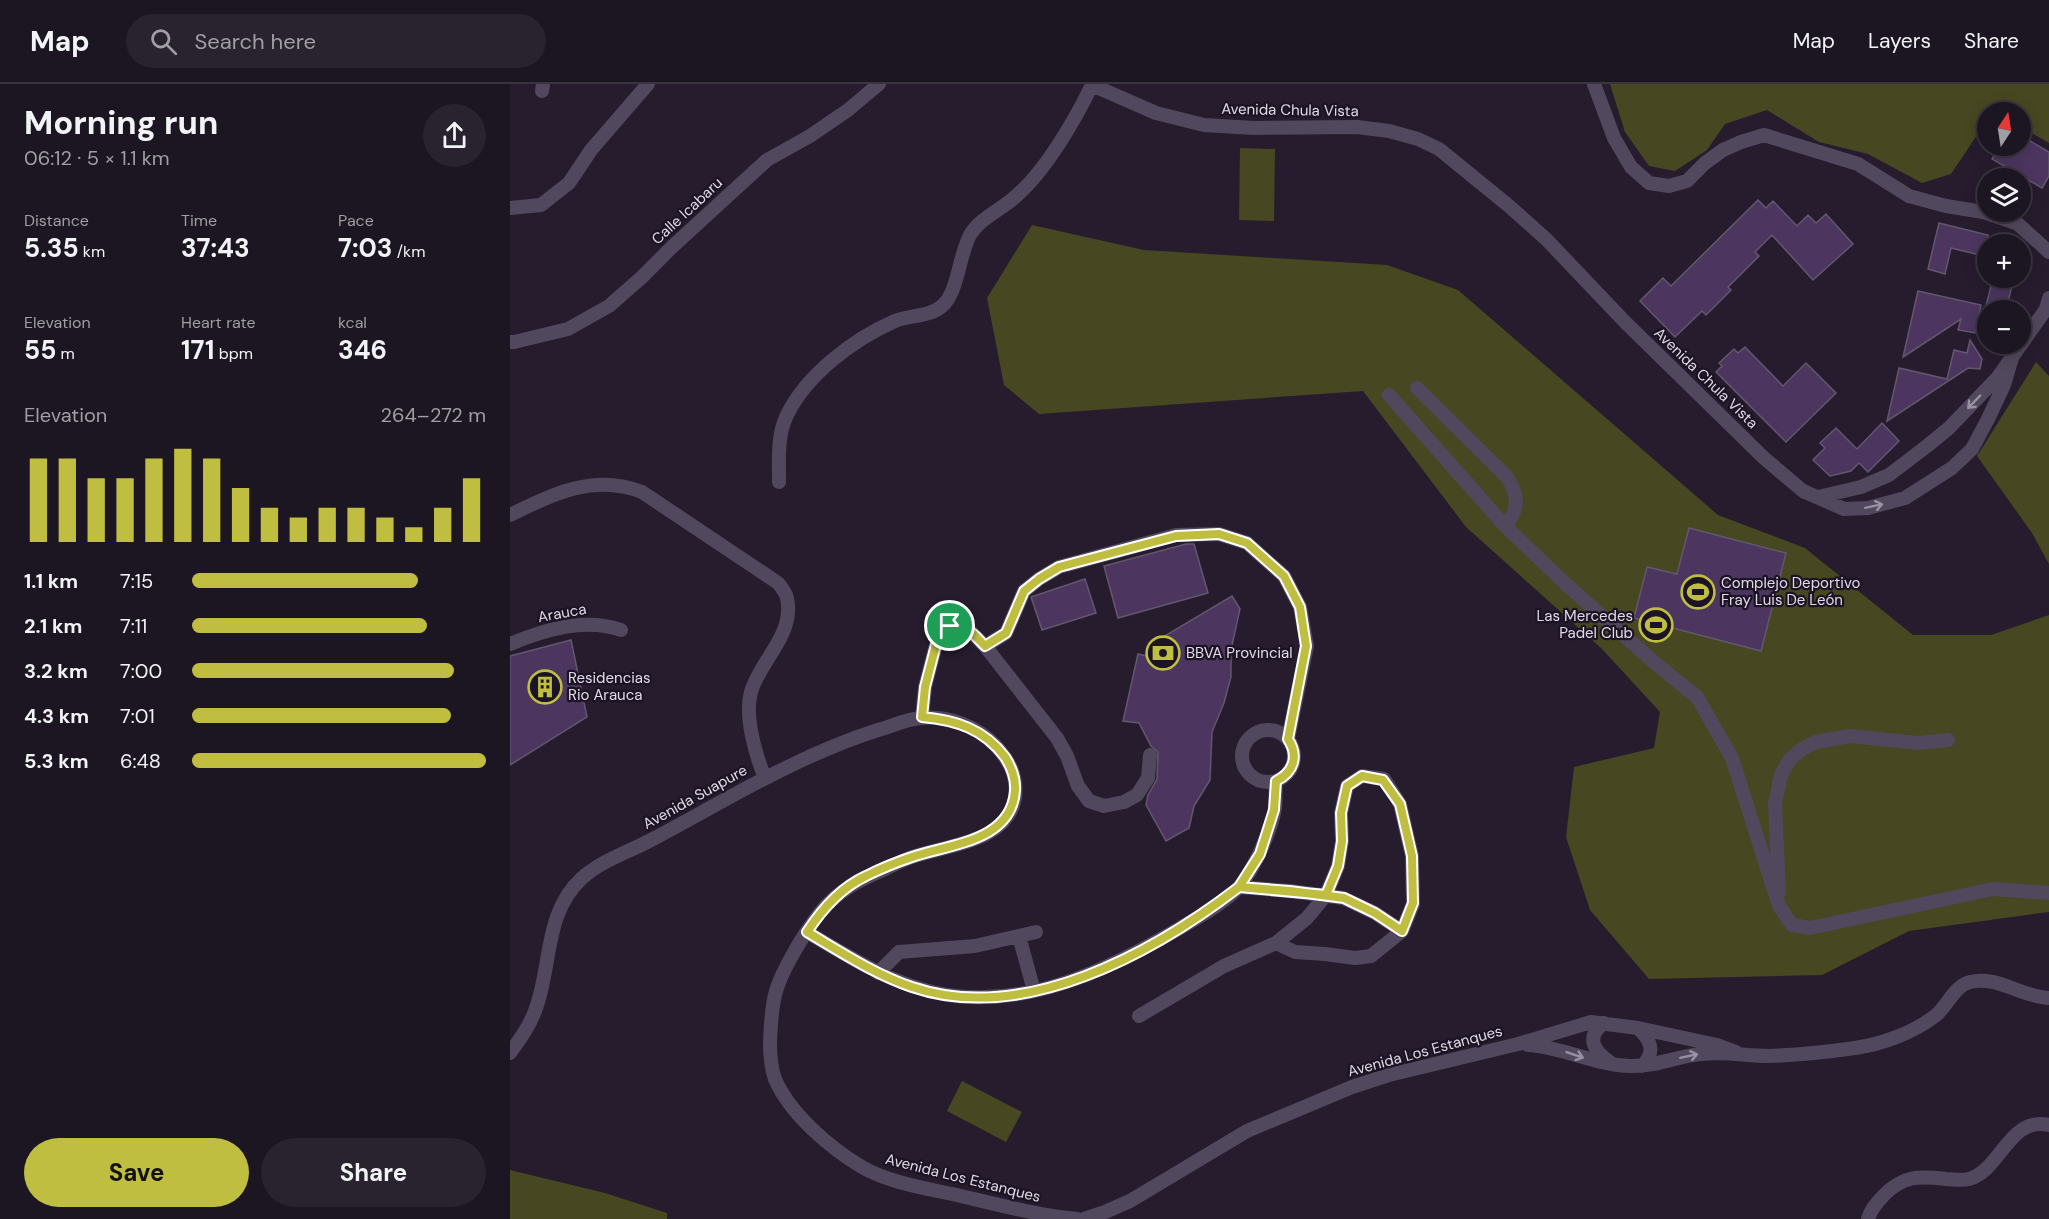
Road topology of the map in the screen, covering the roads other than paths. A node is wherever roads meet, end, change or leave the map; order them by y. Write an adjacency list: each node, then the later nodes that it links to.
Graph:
1 (648, 84): 5 (street)
2 (879, 84): 8 (street, Calle Icabaru)
3 (1594, 84): 6 (street)
4 (1091, 85): 12 (street, Avenida Chula Vista); 13 (street, Avenida Chula Vista)
5 (510, 208)
6 (2049, 252)
7 (2049, 298): 9 (street, Avenida Chula Vista)
8 (510, 342)
9 (2012, 358): 13 (street, Avenida Chula Vista, one-way to 13); 13 (street, Avenida Chula Vista, one-way to 9)
10 (1417, 388): 15 (street)
11 (1389, 394): 15 (street)
12 (779, 482)
13 (1818, 497)
14 (510, 515): 23 (street, Avenida Suapure)
15 (1506, 526): 28 (street)
16 (621, 630): 17 (street, Arauca)
17 (510, 644)
18 (985, 646): 19 (street); 20 (street); 22 (street)
19 (922, 717): 23 (street, Avenida Los Estanques); 30 (street, Avenida Los Estanques)
20 (1288, 739): 24 (street); 24 (street)
21 (1948, 740): 28 (street)
22 (1150, 755)
23 (765, 778): 42 (street, Avenida Suapure)
24 (1276, 781): 25 (street)
25 (1239, 887): 27 (street); 35 (street)
26 (2049, 893): 28 (street)
27 (1326, 895): 29 (street); 29 (street); 33 (street)
28 (1779, 906)
29 (1402, 931): 33 (street)
30 (807, 932): 34 (street); 46 (street, Avenida Los Estanques)
31 (1036, 932): 32 (street)
32 (1018, 936): 34 (street); 35 (street)
33 (1276, 943): 37 (street)
34 (878, 973): 35 (street)
35 (1034, 991)
36 (2049, 998): 41 (street, Avenida Los Estanques)
37 (1139, 1016)
38 (1604, 1023): 39 (street, Avenida Los Estanques); 40 (street, Avenida Los Estanques); 43 (street)
39 (1638, 1028): 41 (street, Avenida Los Estanques); 44 (street)
40 (1518, 1044): 43 (street, Avenida Los Estanques, one-way to 43); 47 (street, Avenida Los Estanques)
41 (1736, 1052): 44 (street, Avenida Los Estanques, one-way to 41)
42 (510, 1053)
43 (1613, 1065): 44 (street, Avenida Los Estanques)
44 (1642, 1066)
45 (2049, 1125): 48 (street)
46 (1077, 1219)
47 (1084, 1219)
48 (1868, 1219)

